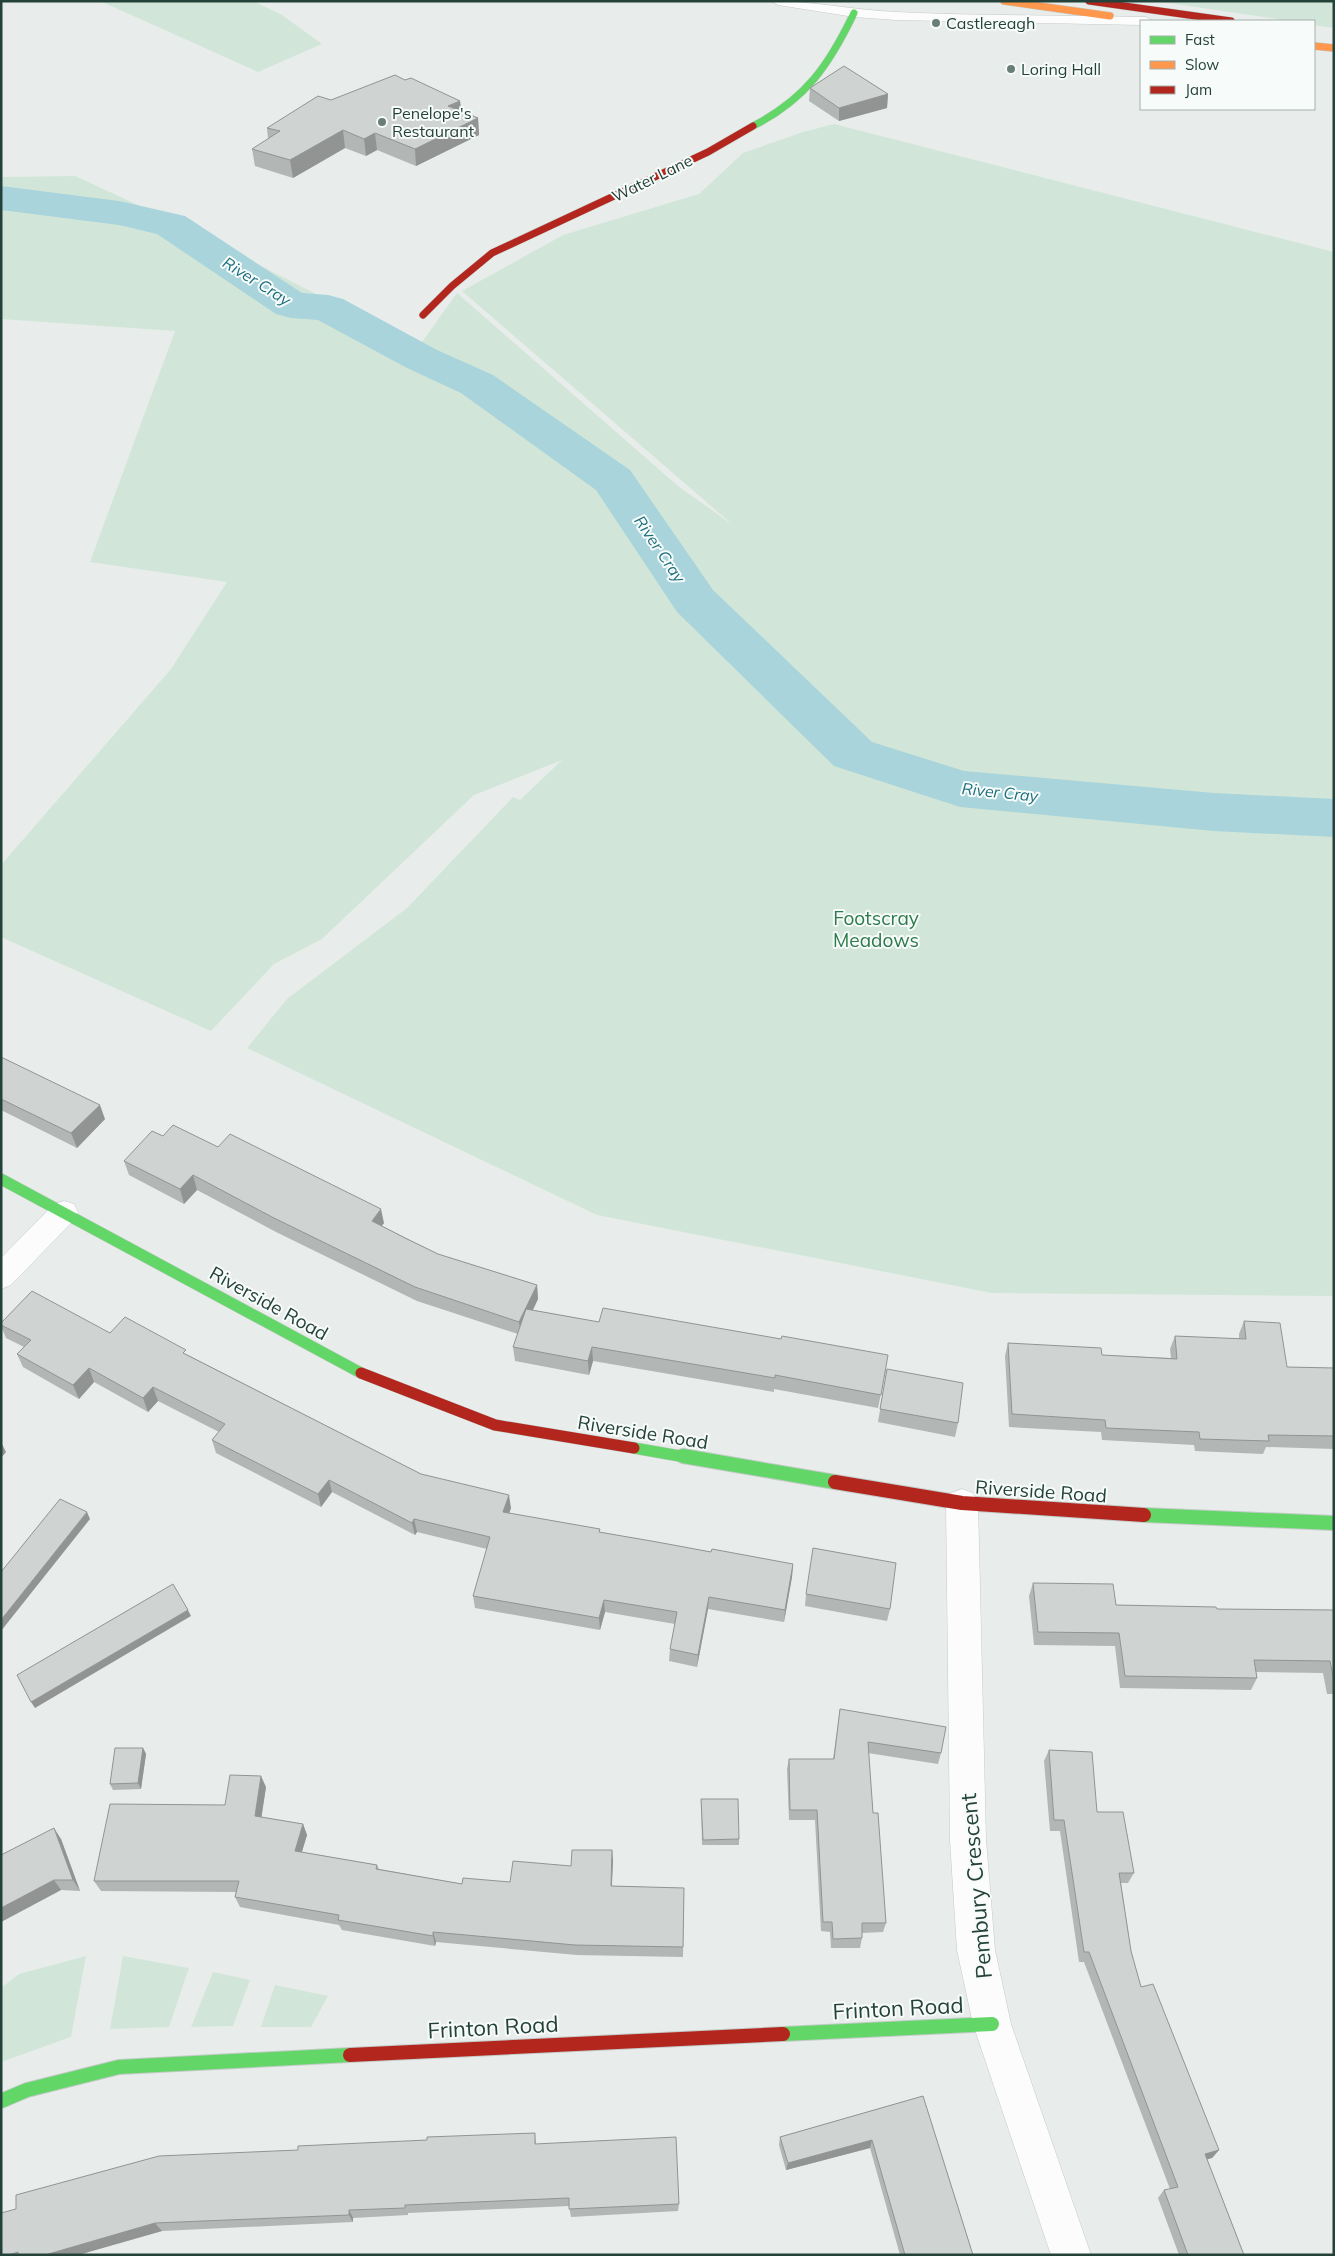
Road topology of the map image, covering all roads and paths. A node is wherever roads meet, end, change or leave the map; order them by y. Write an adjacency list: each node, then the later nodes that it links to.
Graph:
1 (778, 1): 4 (street)
2 (1004, 1): 5 (street)
3 (1089, 1): 6 (street)
4 (854, 13): 7 (street); 10 (street, Water Lane)
5 (1140, 20)
6 (1224, 20)
7 (1140, 21)
8 (1315, 46): 9 (street)
9 (1334, 48)
10 (424, 315)
11 (1, 1180): 12 (street, Riverside Road)
12 (64, 1212): 13 (street); 14 (street, Riverside Road)
13 (1, 1277)
14 (962, 1503): 15 (street, Riverside Road); 16 (street, Pembury Crescent)
15 (1334, 1523)
16 (992, 2024): 17 (street, Frinton Road); 18 (street, Pembury Crescent)
17 (1, 2102)
18 (1071, 2255)

